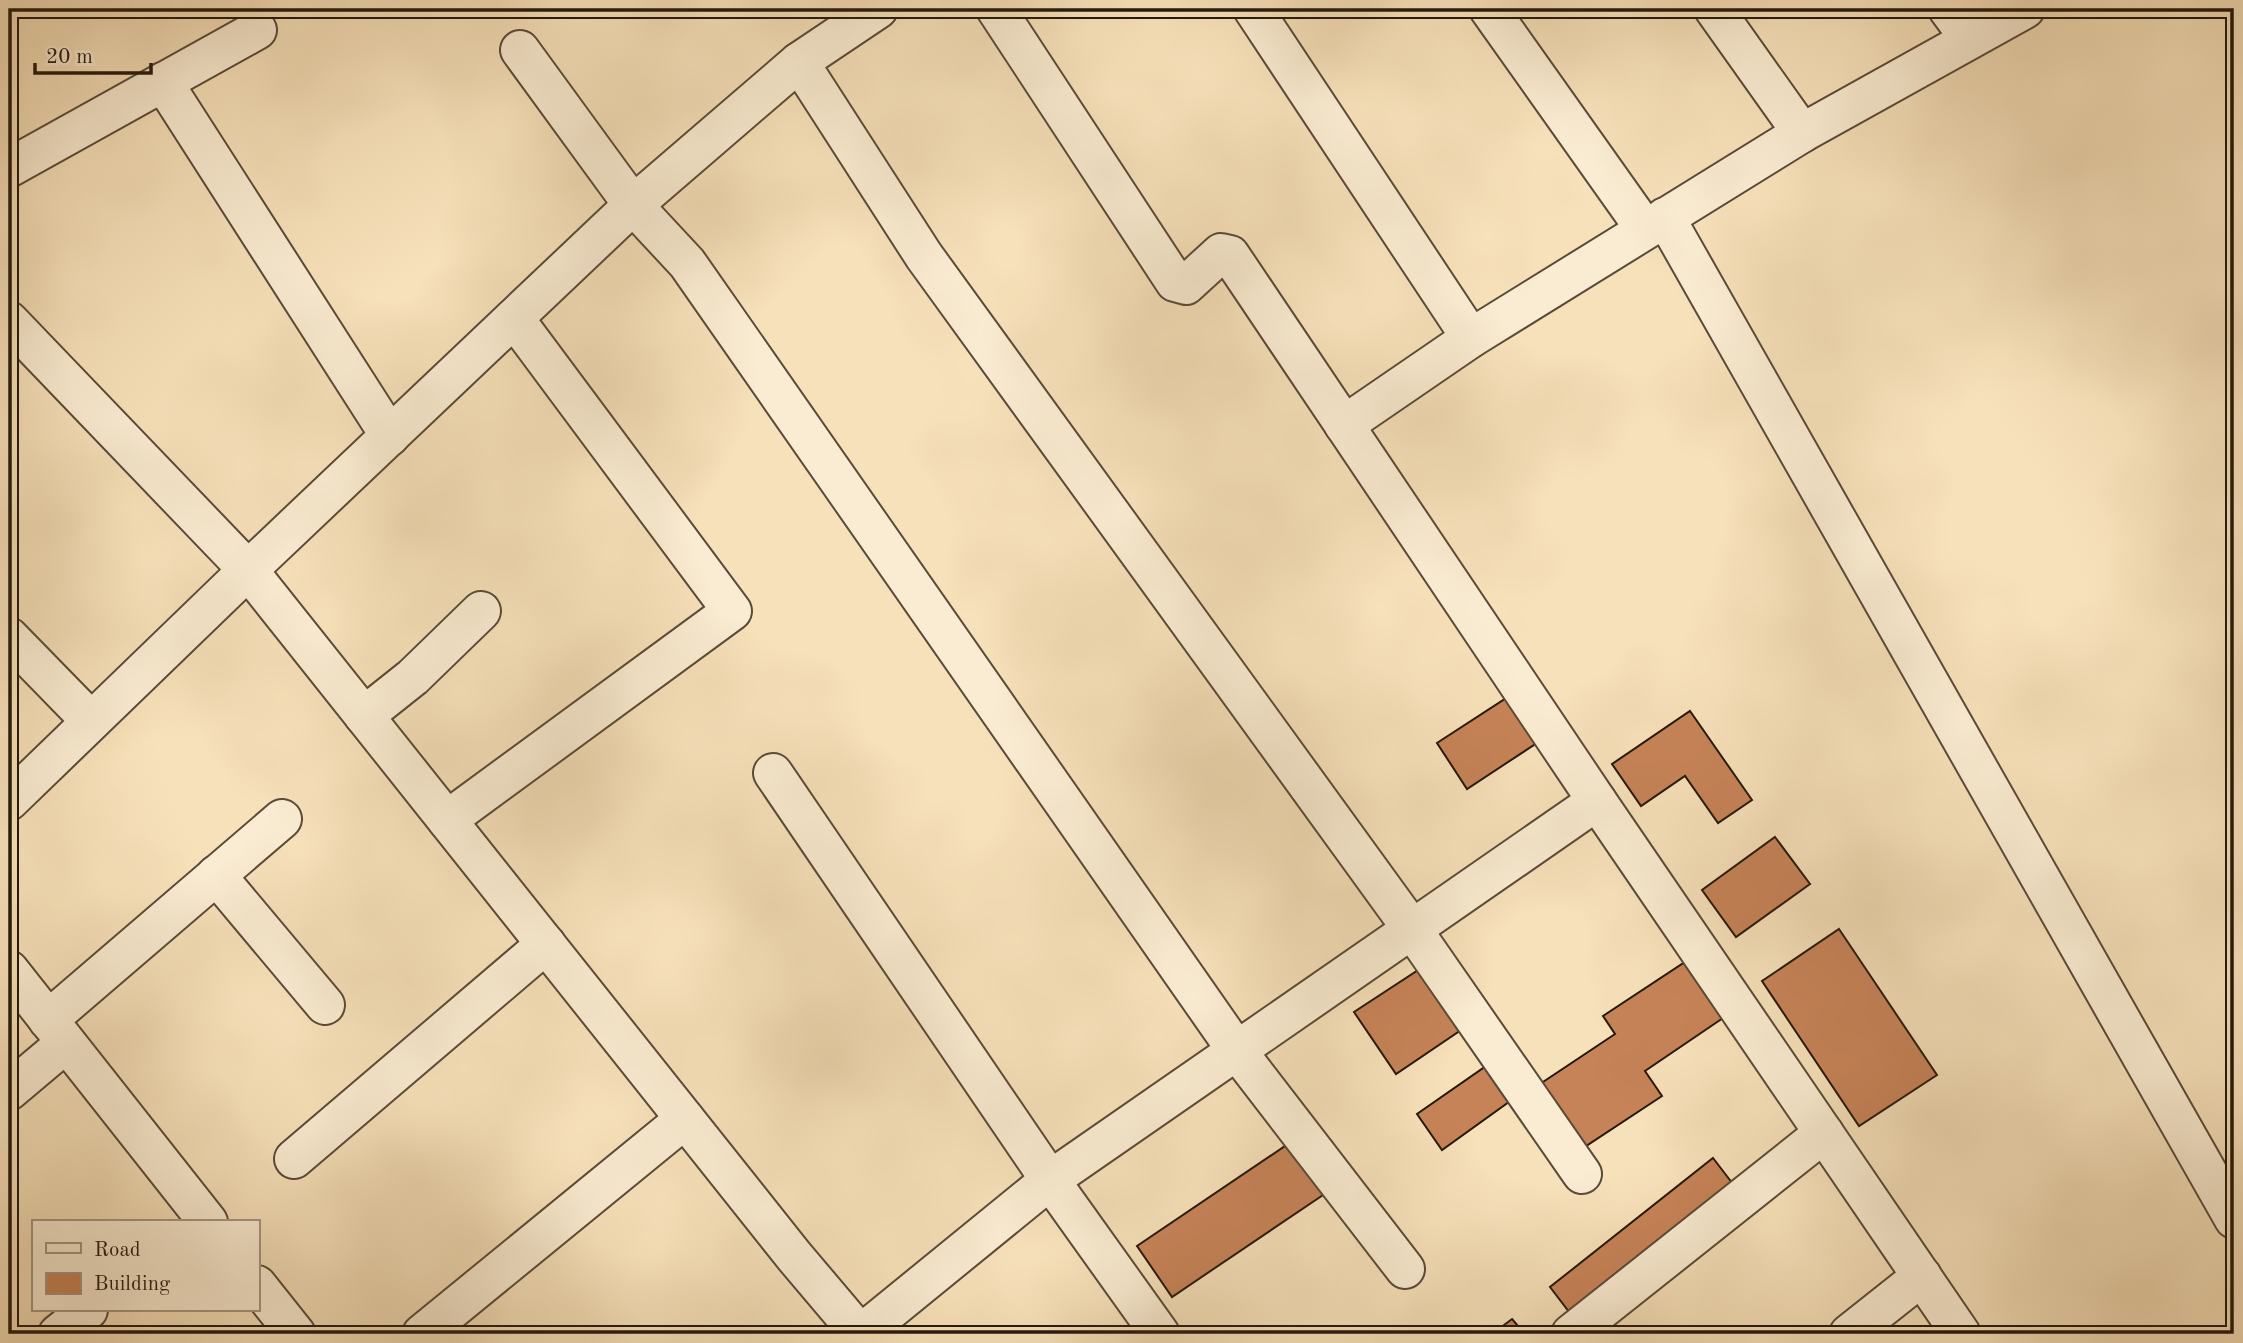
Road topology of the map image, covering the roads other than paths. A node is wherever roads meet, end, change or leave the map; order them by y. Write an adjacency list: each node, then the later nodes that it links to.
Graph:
1 (878, 9): 11 (street)
2 (996, 9): 20 (street)
3 (1252, 9): 19 (street)
4 (1489, 9): 16 (street)
5 (1714, 9): 13 (street)
6 (1948, 9): 9 (street)
7 (2025, 9): 9 (street)
8 (257, 30): 12 (street)
9 (1970, 39): 13 (street)
10 (520, 50): 15 (street)
11 (799, 62): 15 (street); 33 (street)
12 (163, 82): 14 (street); 21 (street)
13 (1802, 133): 16 (street)
14 (9, 168)
15 (632, 205): 17 (street); 38 (street)
16 (1655, 223): 19 (street); 45 (street)
17 (514, 318): 21 (street); 31 (street)
18 (9, 321): 22 (street)
19 (1471, 338): 20 (street)
20 (1344, 425): 29 (street)
21 (390, 436): 22 (street)
22 (248, 570): 25 (street); 26 (street)
23 (481, 611): 25 (street)
24 (9, 637): 26 (street)
25 (364, 716): 31 (street)
26 (91, 721): 28 (street)
27 (773, 773): 44 (street)
28 (9, 801)
29 (1597, 801): 33 (street); 41 (street)
30 (282, 819): 32 (street)
31 (447, 820): 34 (street)
32 (216, 875): 36 (street); 37 (street)
33 (1412, 929): 38 (street); 43 (street)
34 (546, 944): 40 (street); 42 (street)
35 (9, 970): 37 (street)
36 (326, 1005)
37 (57, 1031): 39 (street); 46 (street)
38 (1237, 1051): 44 (street); 47 (street)
39 (9, 1091)
40 (685, 1119): 53 (street); 54 (street)
41 (1824, 1133): 48 (street); 56 (street)
42 (294, 1159)
43 (1582, 1174)
44 (1050, 1180): 54 (street); 55 (street)
45 (2234, 1219)
46 (202, 1220)
47 (1405, 1269)
48 (1922, 1276): 57 (street); 58 (street)
49 (259, 1288): 52 (street)
50 (86, 1312): 51 (street)
51 (58, 1334)
52 (296, 1334)
53 (422, 1334)
54 (860, 1334)
55 (1160, 1334)
56 (1571, 1334)
57 (1849, 1334)
58 (1961, 1334)

